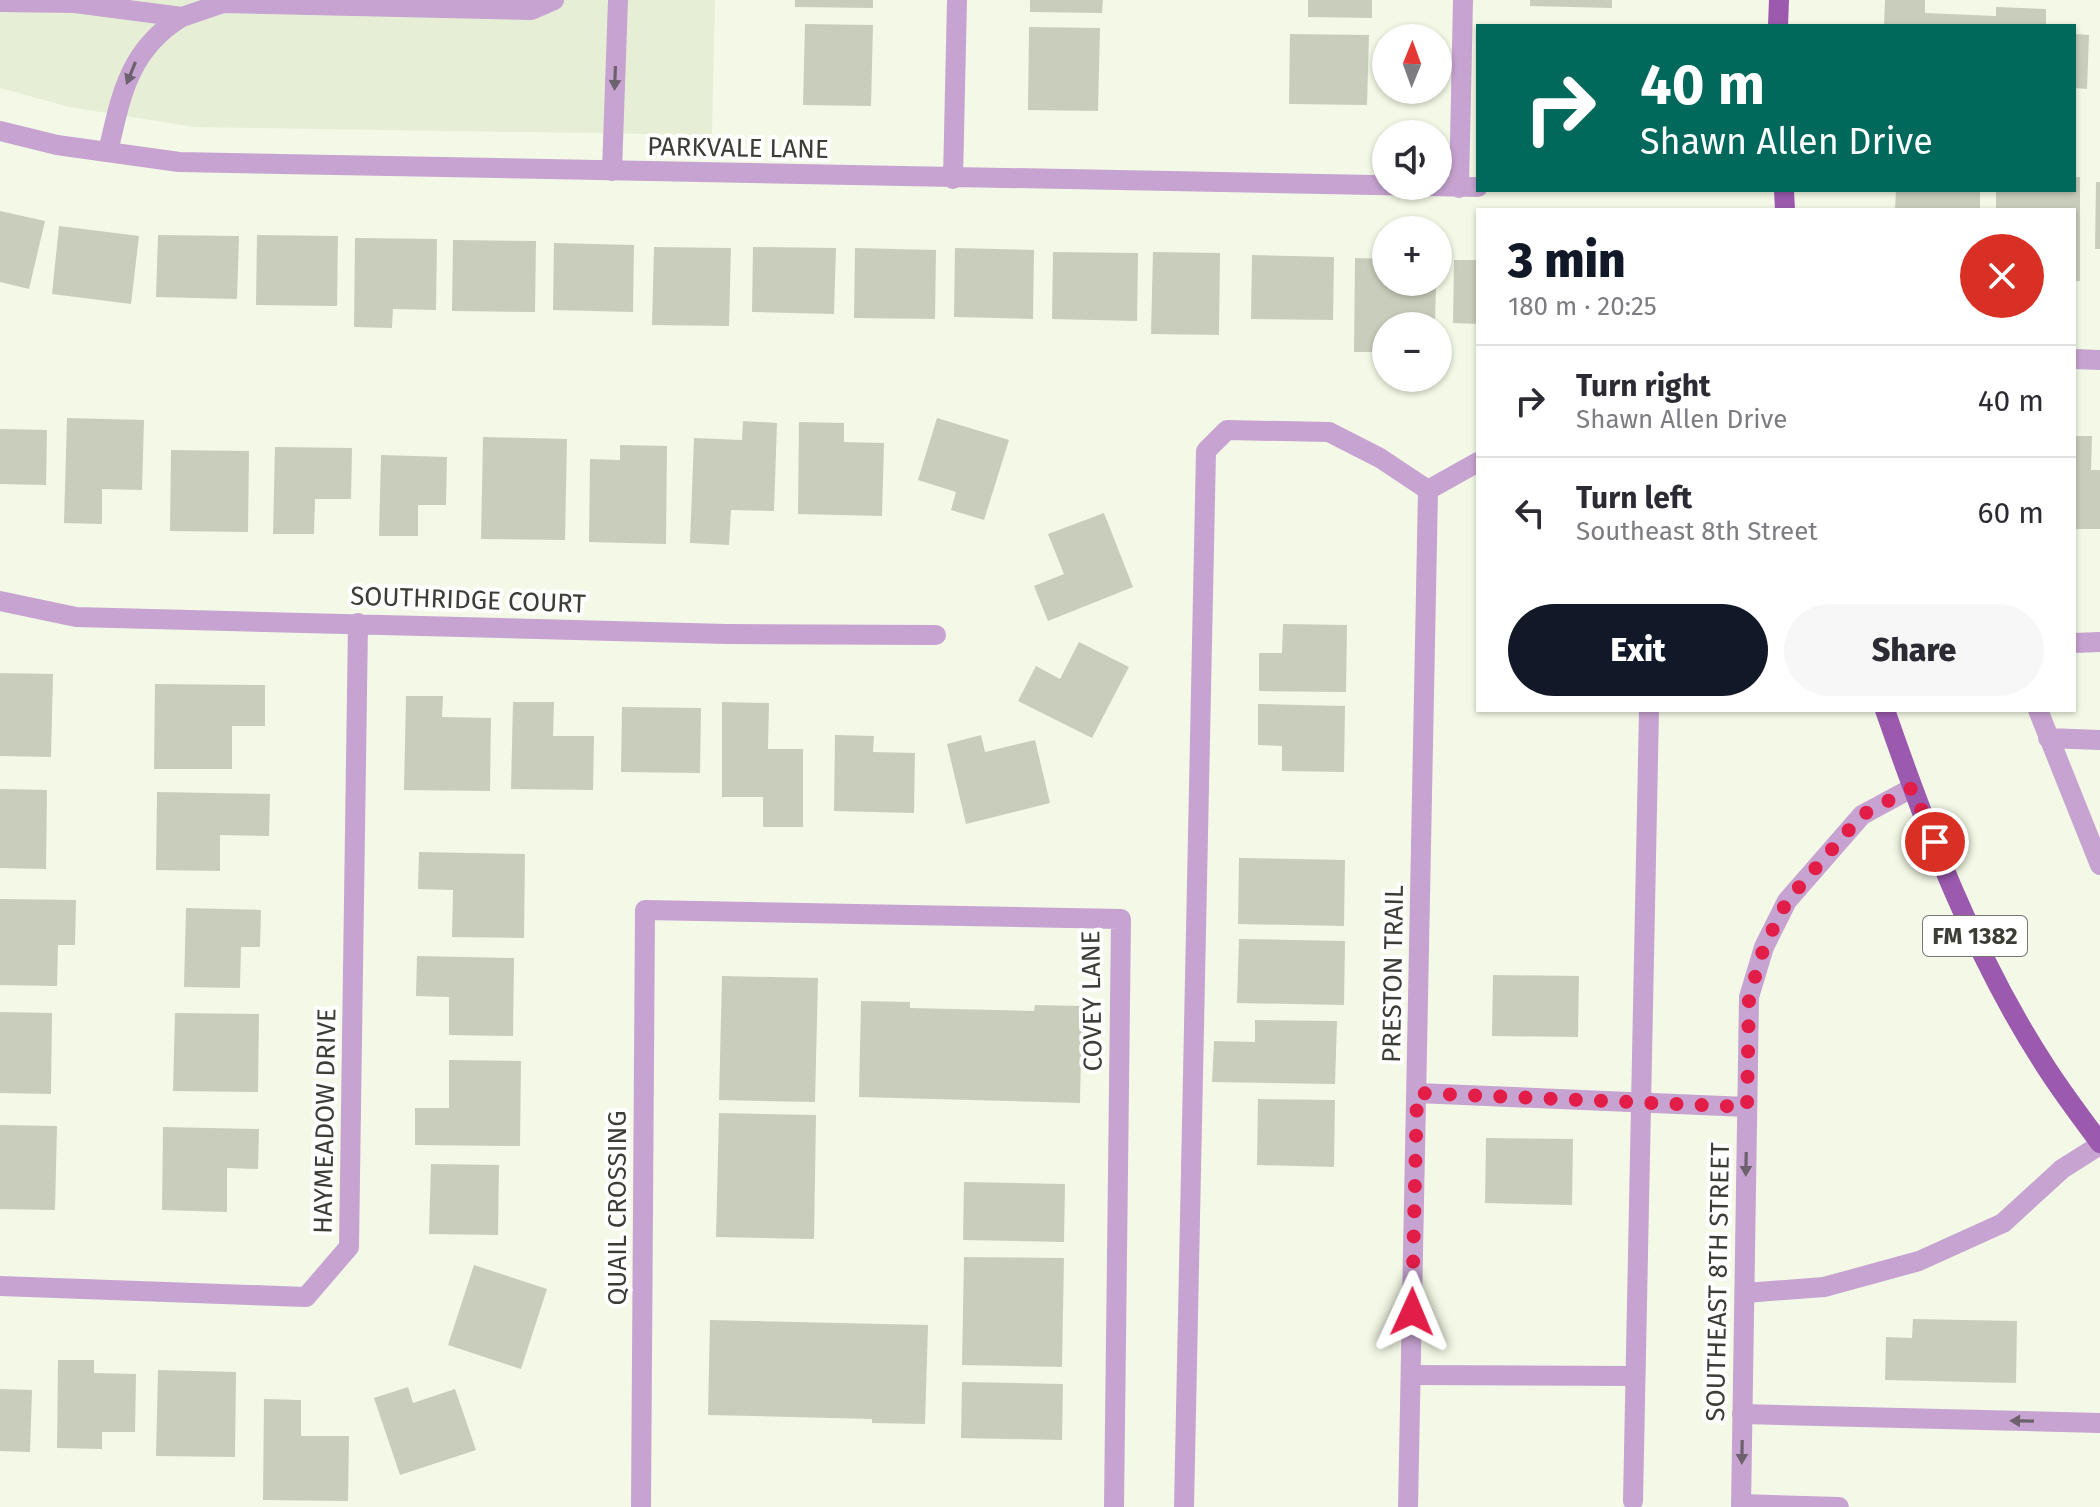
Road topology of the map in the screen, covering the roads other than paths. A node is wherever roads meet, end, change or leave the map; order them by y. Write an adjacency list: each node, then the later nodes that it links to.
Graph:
1 (554, 0): 7 (street)
2 (618, 0): 11 (street, one-way to 11)
3 (957, 0): 12 (street)
4 (1463, 0): 13 (street)
5 (1779, 0): 8 (main road)
6 (0, 2): 7 (street)
7 (182, 17): 10 (street, one-way to 10)
8 (1778, 24)
9 (0, 131): 10 (street, PARKVALE LANE)
10 (108, 152): 11 (street, PARKVALE LANE)
11 (612, 171): 12 (street, PARKVALE LANE)
12 (953, 179): 13 (street, PARKVALE LANE)
13 (1468, 188)
14 (2076, 359): 15 (street)
15 (2100, 360)
16 (1476, 463): 17 (street)
17 (1428, 490): 31 (street, PRESTON TRAIL); 45 (street)
18 (0, 601): 19 (street, SOUTHRIDGE COURT)
19 (358, 623): 20 (street, SOUTHRIDGE COURT); 35 (street, HAYMEADOW DRIVE)
20 (936, 635)
21 (2100, 642): 22 (street)
22 (2076, 643)
23 (1649, 712): 32 (street)
24 (1886, 712): 28 (main road, FM 1382)
25 (2039, 712): 26 (street)
26 (2048, 738): 27 (street); 29 (street)
27 (2100, 740)
28 (1912, 788): 33 (street, SOUTHEAST 8TH STREET); 34 (main road, FM 1382)
29 (2099, 862)
30 (645, 910): 43 (street, QUAIL CROSSING); 44 (street, COVEY LANE)
31 (1417, 1093): 32 (street); 37 (street, PRESTON TRAIL)
32 (1641, 1102): 33 (street); 38 (street)
33 (1747, 1107): 36 (street, SOUTHEAST 8TH STREET, one-way to 36)
34 (2100, 1144): 36 (street)
35 (0, 1286)
36 (1745, 1293): 39 (street, SOUTHEAST 8TH STREET)
37 (1411, 1375): 38 (street); 46 (street, PRESTON TRAIL)
38 (1635, 1376): 41 (street)
39 (1742, 1414): 40 (street, one-way to 39); 42 (street, SOUTHEAST 8TH STREET, one-way to 42)
40 (2100, 1423)
41 (1633, 1501)
42 (1741, 1505): 47 (street)
43 (641, 1507)
44 (1114, 1507)
45 (1184, 1507)
46 (1408, 1507)
47 (1839, 1507)

